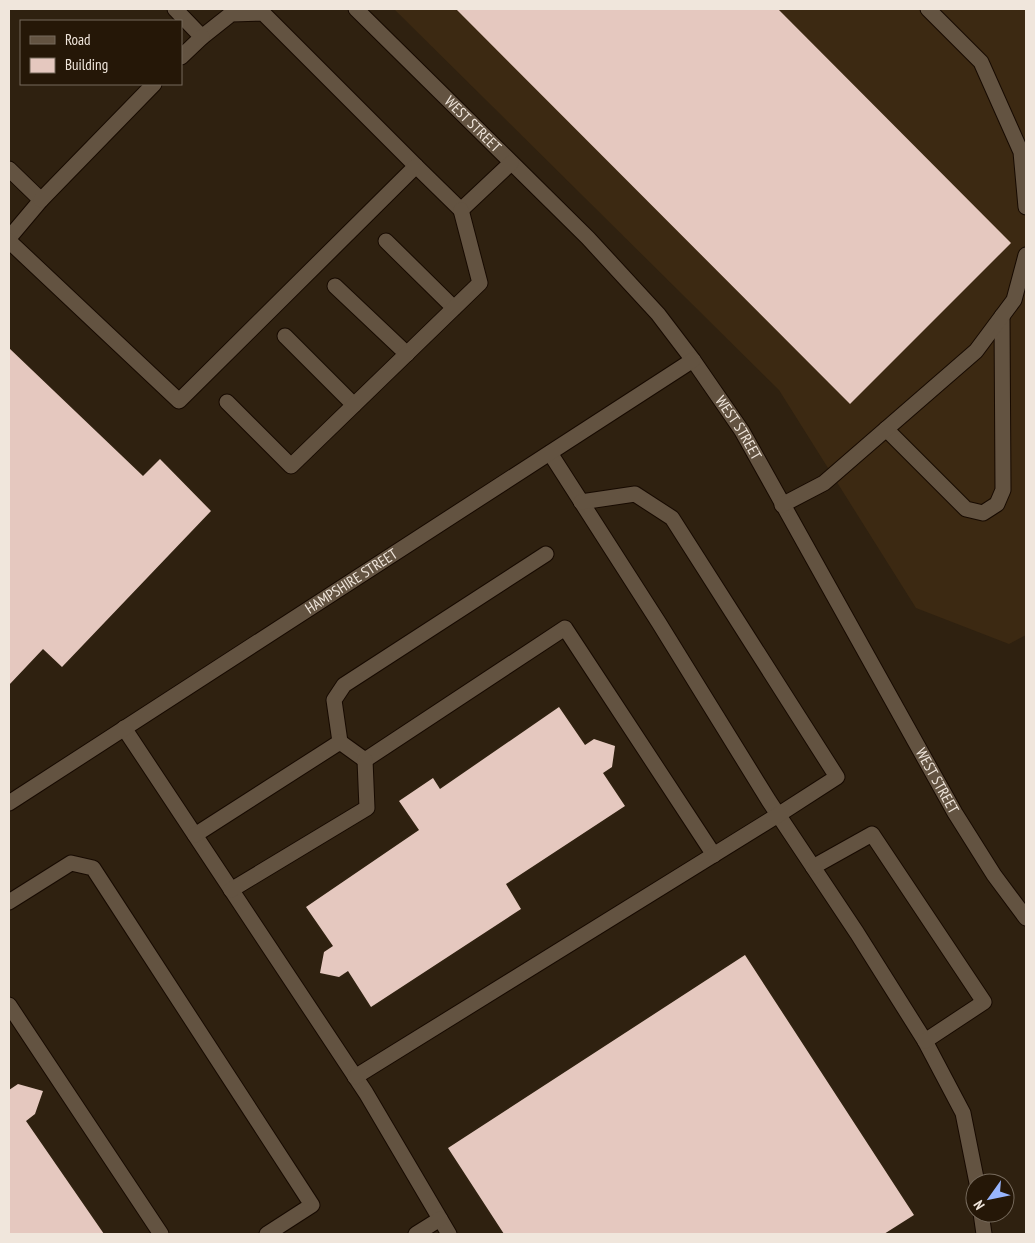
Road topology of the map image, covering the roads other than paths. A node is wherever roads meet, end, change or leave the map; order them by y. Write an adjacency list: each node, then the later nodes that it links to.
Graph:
1 (175, 9): 4 (street)
2 (356, 9): 7 (street, WEST STREET)
3 (928, 9): 11 (street)
4 (202, 37): 5 (street); 8 (street)
5 (182, 56)
6 (153, 85): 10 (street)
7 (512, 163): 12 (street); 21 (street, WEST STREET)
8 (416, 166): 12 (street); 13 (street)
9 (9, 169): 10 (street)
10 (41, 200): 13 (street)
11 (1026, 207)
12 (461, 210): 17 (street)
13 (9, 240)
14 (386, 241): 17 (street)
15 (1026, 255): 18 (street)
16 (335, 286): 20 (street)
17 (454, 308): 20 (street)
18 (1002, 316): 24 (street); 24 (street)
19 (285, 336): 23 (street)
20 (407, 354): 23 (street)
21 (693, 360): 25 (street, HAMPSHIRE STREET); 27 (street, WEST STREET)
22 (227, 402): 23 (street)
23 (354, 405)
24 (886, 429): 27 (street)
25 (550, 453): 26 (street); 29 (street, HAMPSHIRE STREET)
26 (581, 502): 33 (street); 33 (street)
27 (782, 505): 39 (street, WEST STREET)
28 (546, 554): 30 (street)
29 (124, 728): 32 (street, HAMPSHIRE STREET); 34 (street)
30 (340, 742): 31 (street); 34 (street)
31 (365, 760): 35 (street); 37 (street)
32 (9, 803)
33 (778, 815): 35 (street); 36 (street)
34 (195, 835): 37 (street)
35 (714, 855): 42 (street)
36 (813, 867): 41 (street); 41 (street)
37 (231, 890): 42 (street)
38 (9, 902): 46 (street)
39 (1026, 918)
40 (9, 1005): 45 (street)
41 (925, 1041): 43 (street)
42 (355, 1077): 44 (street)
43 (975, 1173)
44 (440, 1220): 47 (street); 48 (street)
45 (161, 1234)
46 (267, 1234)
47 (416, 1234)
48 (449, 1234)

